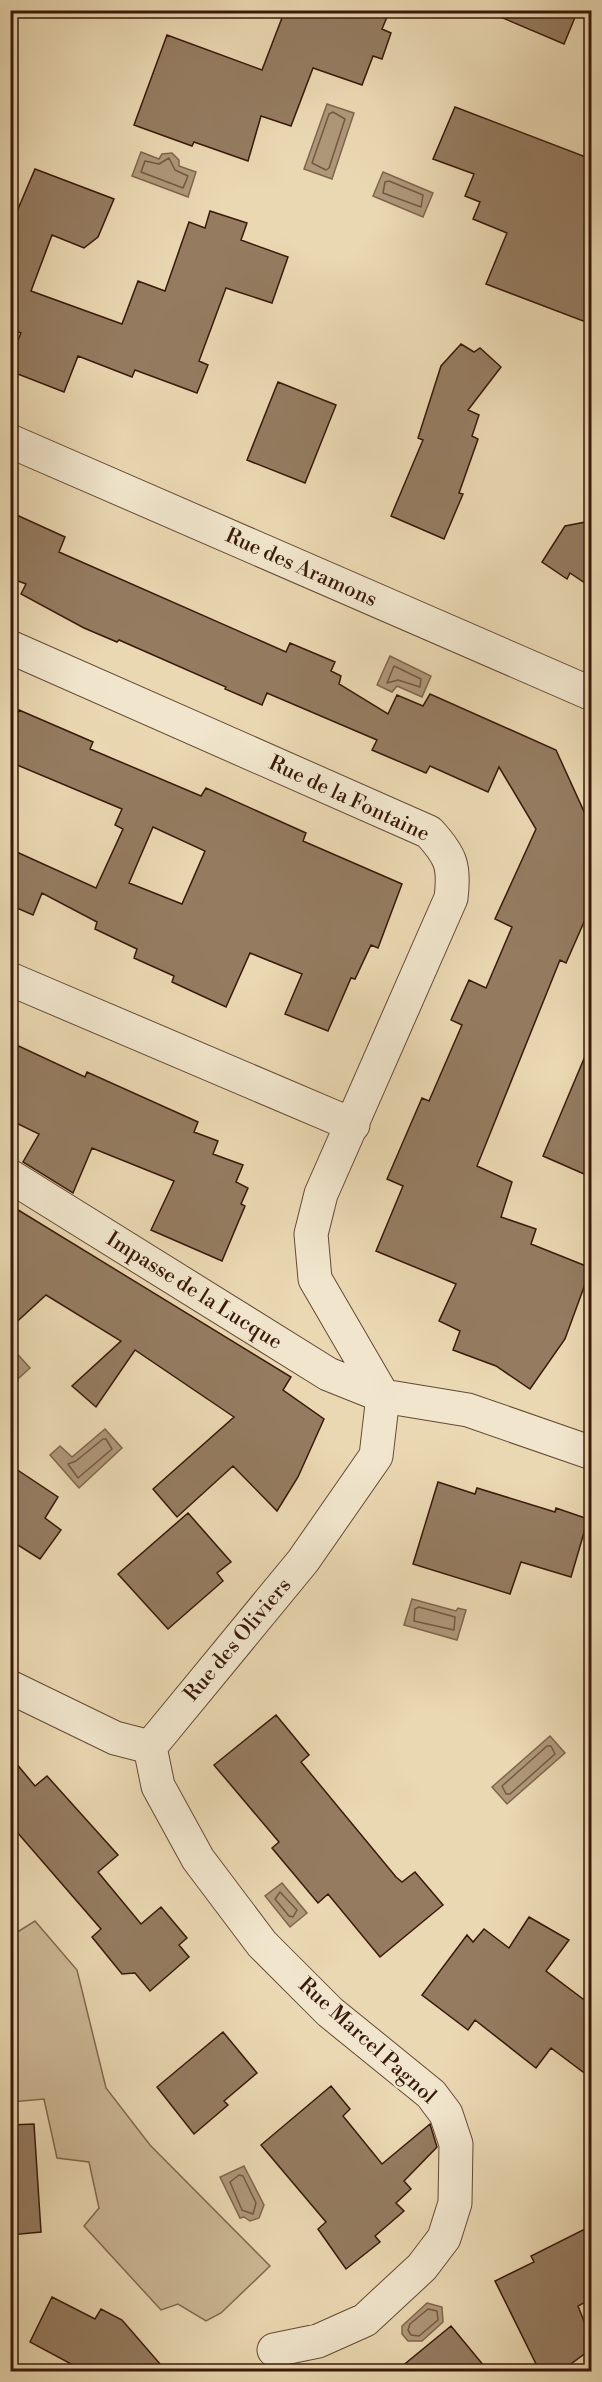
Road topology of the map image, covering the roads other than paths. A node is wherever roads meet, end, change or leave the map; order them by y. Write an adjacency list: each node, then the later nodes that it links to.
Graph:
1 (10, 441): 3 (street, Rue des Aramons)
2 (10, 647): 5 (street, Rue de la Fontaine)
3 (591, 694)
4 (10, 979): 5 (street)
5 (353, 1125): 7 (street, Rue de la Fontaine)
6 (10, 1176): 7 (street, Impasse de la Lucque)
7 (383, 1396): 8 (street, Impasse de la Lucque); 10 (street, Rue des Oliviers)
8 (591, 1453)
9 (10, 1687): 10 (street)
10 (150, 1746): 11 (street, Rue Marcel Pagnol)
11 (274, 2350)

